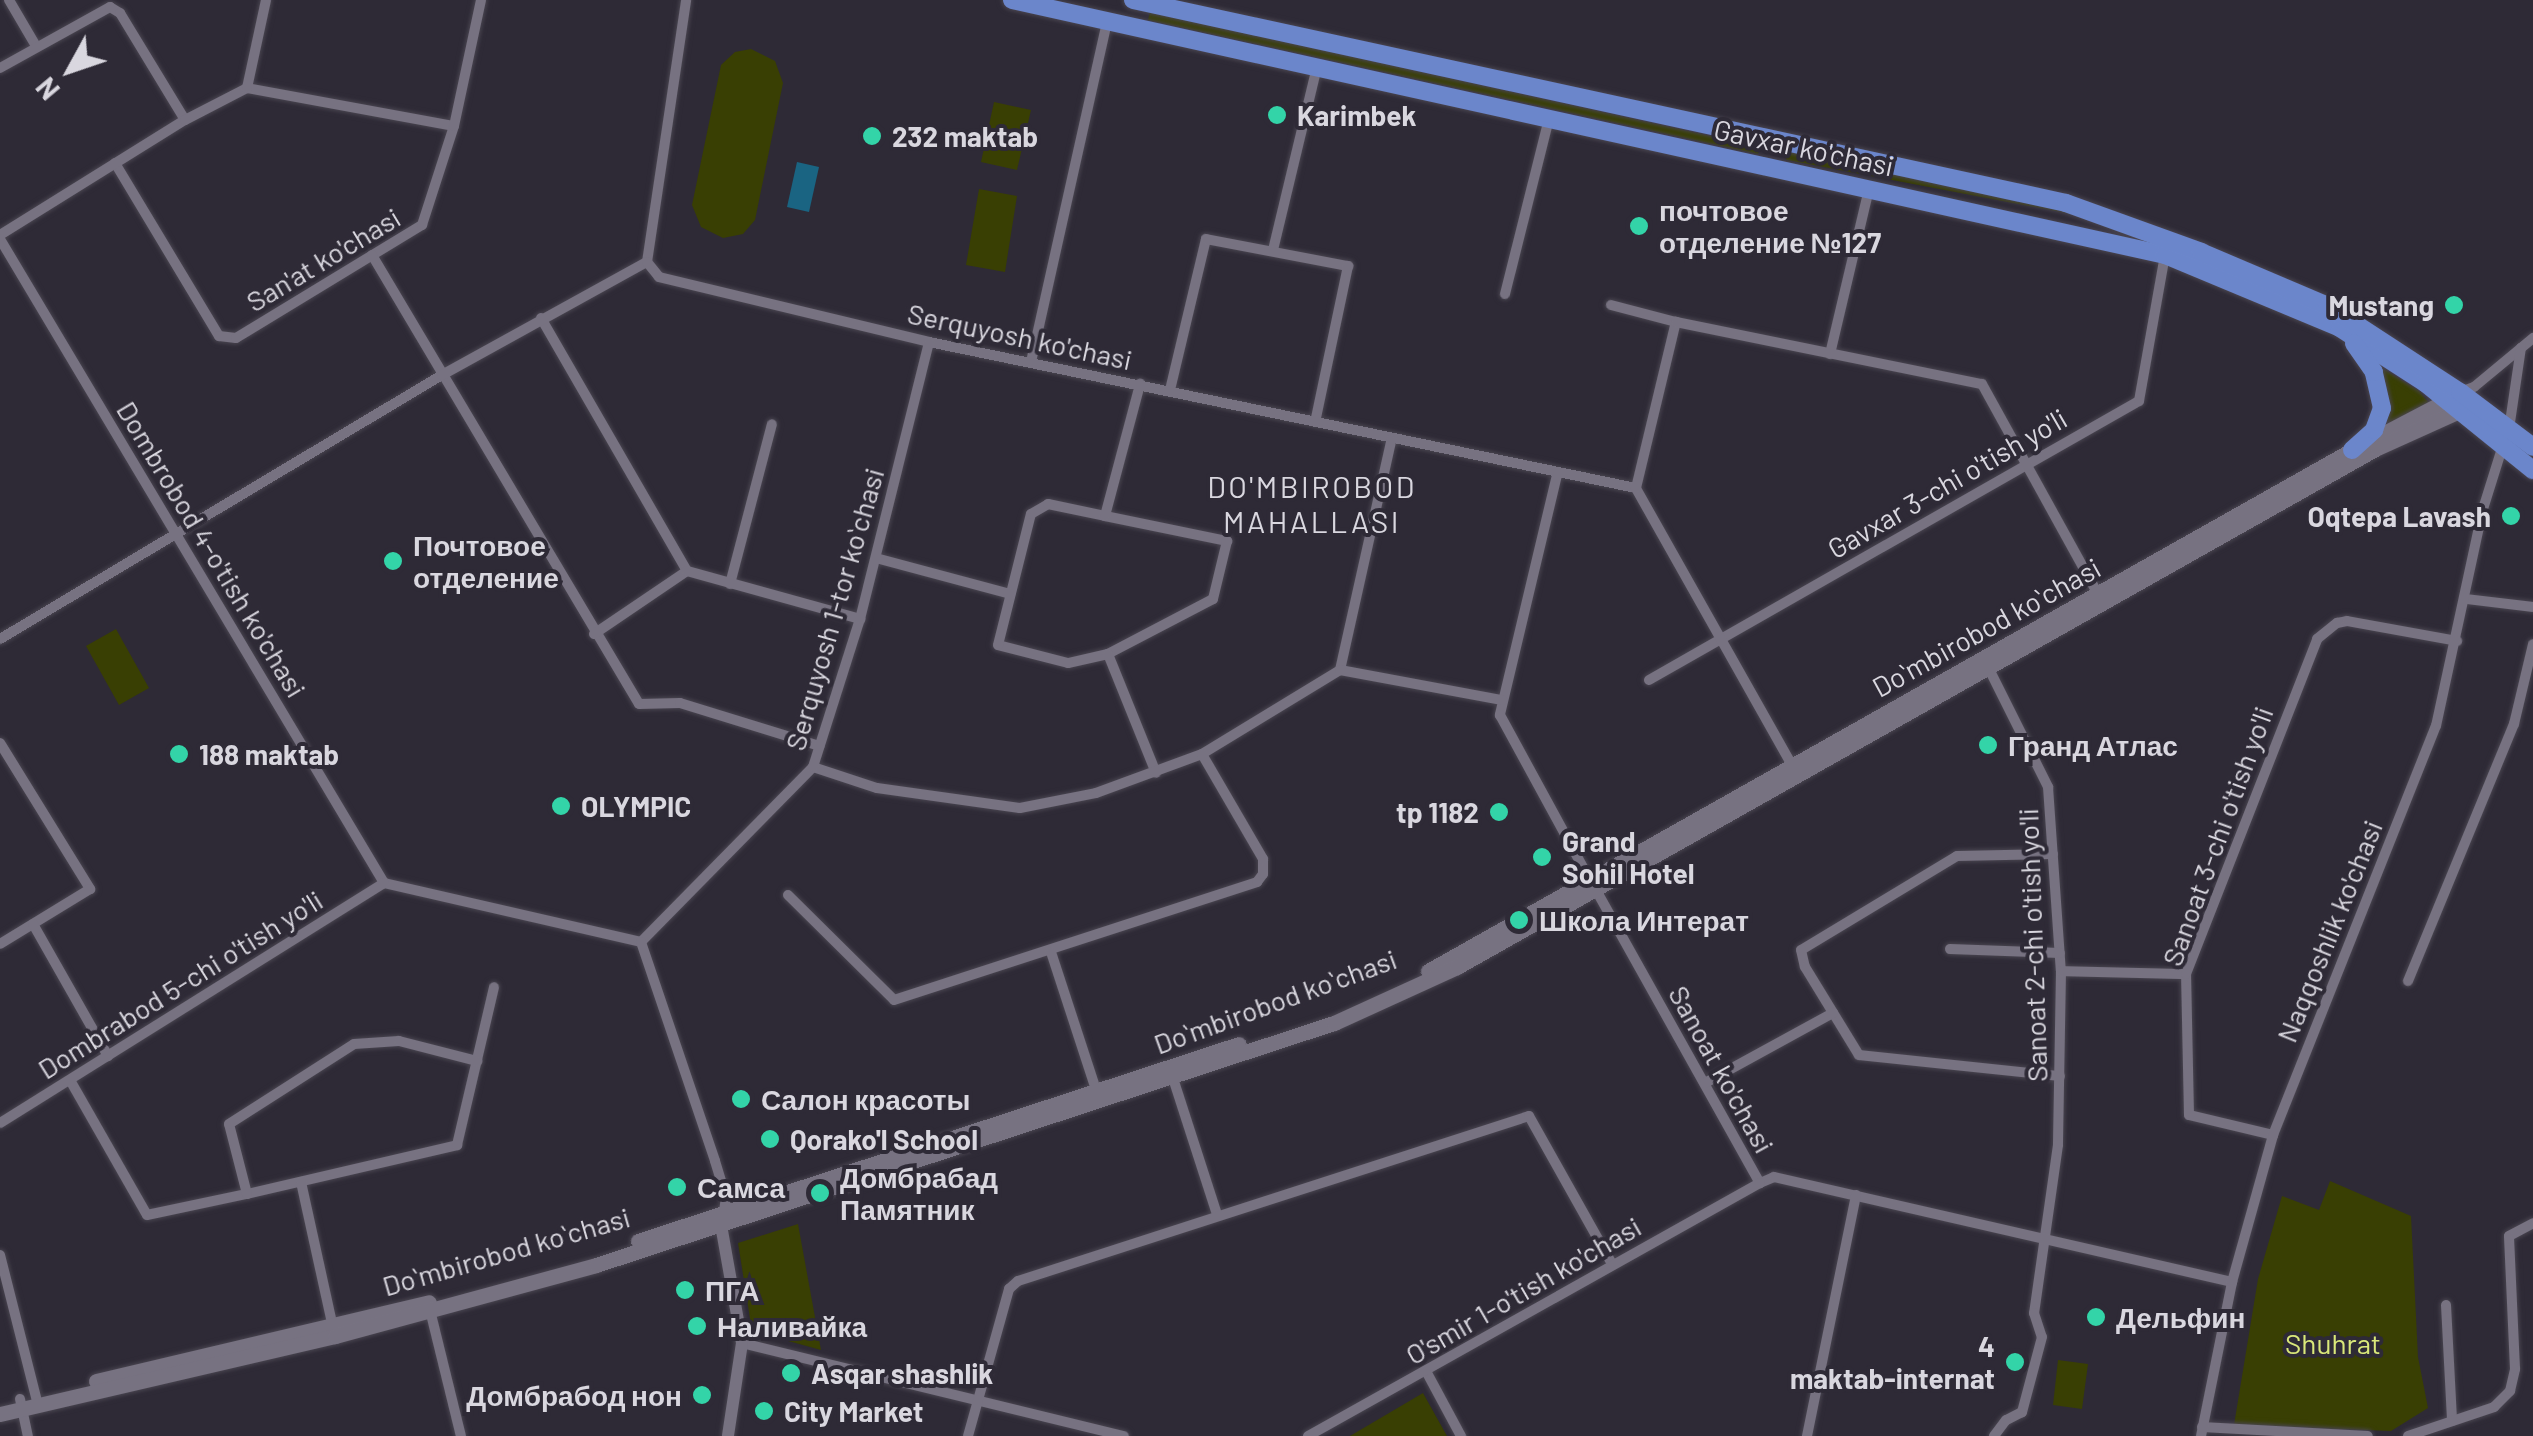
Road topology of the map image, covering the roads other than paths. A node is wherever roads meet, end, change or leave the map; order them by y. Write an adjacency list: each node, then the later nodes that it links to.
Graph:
1 (9, 0): 9 (street)
2 (266, 0): 12 (street)
3 (481, 0): 15 (street, San'at ko'chasi)
4 (686, 0): 24 (street)
5 (1012, 0): 7 (main road, Gavxar ko'chasi)
6 (1138, 1): 8 (main road); 16 (main road, Gavxar ko'chasi)
7 (1107, 22): 8 (main road, Gavxar ko'chasi); 34 (street)
8 (1136, 28): 10 (main road, Gavxar ko'chasi)
9 (36, 46): 11 (street); 14 (street)
10 (1317, 67): 13 (main road, Gavxar ko'chasi); 21 (street)
11 (0, 68)
12 (247, 88): 14 (street); 15 (street)
13 (1549, 119): 18 (main road, Gavxar ko'chasi); 25 (street)
14 (186, 120): 17 (street)
15 (454, 126): 23 (street, San'at ko'chasi)
16 (1771, 142): 18 (main road); 38 (main road, Gavxar ko'chasi)
17 (116, 164): 20 (street); 23 (street, San'at ko'chasi)
18 (1766, 168): 19 (main road, Gavxar ko'chasi)
19 (1869, 188): 22 (main road, Gavxar ko'chasi); 33 (street)
20 (0, 237): 50 (street, Dombrobod 4-o'tish ko'chasi)
21 (1273, 250): 37 (street); 39 (street)
22 (2165, 254): 29 (main road, Gavxar ko'chasi); 45 (street, Gavxar 3-chi o'tish yo'li)
23 (372, 255): 35 (street)
24 (647, 262): 27 (street); 31 (street, Serquyosh ko'chasi)
25 (1505, 294)
26 (1611, 305): 28 (street)
27 (541, 318): 35 (street); 52 (street)
28 (1676, 322): 33 (street); 48 (street)
29 (2340, 328): 38 (main road, Gavxar ko'chasi); 44 (main road)
30 (2533, 338): 32 (street)
31 (929, 342): 34 (street, Serquyosh ko'chasi); 51 (street, Serquyosh 1-tor koʻchasi)
32 (2521, 348): 38 (street); 41 (street, Naqqoshlik ko'chasi)
33 (1830, 354): 45 (street)
34 (1032, 362): 36 (street, Serquyosh ko'chasi)
35 (442, 375): 50 (street); 59 (street)
36 (1140, 384): 37 (street, Serquyosh ko'chasi); 49 (street)
37 (1170, 390): 39 (street, Serquyosh ko'chasi)
38 (2464, 398): 41 (main road, Gavxar ko'chasi); 44 (main road, Doʻmbirobod koʻchasi); 55 (main road, Doʻmbirobod koʻchasi)
39 (1315, 422): 42 (street, Serquyosh ko'chasi)
40 (772, 424): 53 (street)
41 (2506, 436): 43 (main road, Gavxar ko'chasi); 46 (main road, Gavxar ko'chasi); 56 (street, Naqqoshlik ko'chasi)
42 (1391, 441): 47 (street, Serquyosh ko'chasi); 66 (street)
43 (2533, 447)
44 (2352, 450): 55 (main road, Doʻmbirobod koʻchasi)
45 (2026, 464): 55 (street); 61 (street, Gavxar 3-chi o'tish yo'li)
46 (2533, 470)
47 (1557, 475): 48 (street, Serquyosh ko'chasi); 68 (street)
48 (1636, 488): 61 (street)
49 (1105, 516): 54 (street); 64 (street)
50 (177, 534): 60 (street); 76 (street, Dombrobod 4-o'tish ko'chasi)
51 (876, 558): 54 (street); 58 (street, Serquyosh 1-tor koʻchasi)
52 (687, 571): 53 (street); 59 (street)
53 (730, 584): 58 (street)
54 (1010, 594): 64 (street)
55 (2100, 598): 65 (main road, Doʻmbirobod koʻchasi)
56 (2466, 599): 57 (street); 62 (street, Naqqoshlik ko'chasi)
57 (2533, 607)
58 (860, 619): 70 (street, Serquyosh 1-tor koʻchasi)
59 (594, 634): 70 (street)
60 (0, 639)
61 (1718, 639): 67 (street, Gavxar 3-chi o'tish yo'li); 73 (street)
62 (2457, 641): 86 (street, Sanoat 3-chi o'tish yo'li); 98 (street, Naqqoshlik ko'chasi)
63 (2533, 644): 87 (street)
64 (1108, 654): 74 (street)
65 (1986, 663): 73 (main road, Doʻmbirobod koʻchasi); 75 (street, Sanoat 2-chi o'tish yo'li)
66 (1340, 670): 68 (street); 71 (street)
67 (1649, 680)
68 (1502, 700): 77 (street, Sanoat ko'chasi)
69 (0, 743): 79 (street)
70 (820, 746): 72 (street, Serquyosh 1-tor koʻchasi)
71 (1202, 754): 74 (street); 83 (street)
72 (813, 767): 74 (street); 80 (street, Serquyosh 1-tor koʻchasi)
73 (1796, 771): 77 (main road, Doʻmbirobod koʻchasi)
74 (1156, 773)
75 (2053, 854): 84 (street, Sanoat 2-chi o'tish yo'li); 89 (street)
76 (384, 883): 80 (street); 90 (street, Dombrabod 5-chi o'tish yo'li)
77 (1593, 885): 92 (main road, Doʻmbirobod koʻchasi); 95 (street, Sanoat ko'chasi)
78 (788, 895): 83 (street)
79 (33, 924): 81 (street); 90 (street)
80 (640, 942): 103 (street)
81 (0, 944)
82 (1950, 949): 84 (street)
83 (1052, 952): 96 (street)
84 (2060, 953): 85 (street, Sanoat 2-chi o'tish yo'li)
85 (2061, 971): 86 (street); 93 (street, Sanoat 2-chi o'tish yo'li)
86 (2186, 974): 98 (street, Sanoat 3-chi o'tish yo'li)
87 (2408, 981)
88 (494, 988): 91 (street)
89 (1833, 1014): 93 (street); 95 (street)
90 (108, 1056): 94 (street, Dombrabod 5-chi o'tish yo'li)
91 (478, 1061): 99 (street); 101 (street)
92 (1171, 1071): 96 (main road, Doʻmbirobod koʻchasi); 104 (street)
93 (2060, 1076): 106 (street, Sanoat 2-chi o'tish yo'li)
94 (70, 1080): 97 (street, Dombrabod 5-chi o'tish yo'li); 101 (street)
95 (1705, 1084): 100 (street, Sanoat ko'chasi)
96 (1097, 1094): 103 (main road, Doʻmbirobod koʻchasi)
97 (0, 1123)
98 (2273, 1135): 109 (street, Naqqoshlik ko'chasi)
99 (301, 1182): 101 (street); 112 (street)
100 (1760, 1183): 102 (street, Sanoat ko'chasi); 108 (street, O'smir 1-o'tish ko'chasi)
101 (247, 1194)
102 (1856, 1195): 106 (street, Sanoat ko'chasi); 128 (street)
103 (724, 1214): 111 (main road, Doʻmbirobod koʻchasi); 113 (street)
104 (1217, 1214): 108 (street); 115 (street)
105 (2533, 1223): 119 (street)
106 (2045, 1240): 109 (street, Sanoat ko'chasi); 129 (street, Sanoat 2-chi o'tish yo'li)
107 (0, 1255): 116 (street)
108 (1612, 1264): 114 (street, O'smir 1-o'tish ko'chasi)
109 (2232, 1282): 120 (street, Naqqoshlik ko'chasi)
110 (2446, 1305): 119 (street)
111 (430, 1307): 112 (main road, Doʻmbirobod koʻchasi); 122 (street)
112 (333, 1330): 116 (main road, Doʻmbirobod koʻchasi)
113 (742, 1343): 115 (street); 123 (street)
114 (1426, 1371): 126 (street, O'smir 1-o'tish ko'chasi); 127 (street)
115 (978, 1399): 124 (street); 125 (street)
116 (29, 1402): 117 (main road, Doʻmbirobod koʻchasi); 118 (main road, Doʻmbirobod koʻchasi); 121 (street)
117 (0, 1404)
118 (0, 1414)
119 (2452, 1421): 131 (street)
120 (2202, 1431): 130 (street)
121 (28, 1436)
122 (461, 1436)
123 (728, 1436)
124 (968, 1436)
125 (1124, 1436)
126 (1308, 1436)
127 (1461, 1436)
128 (1807, 1436)
129 (1994, 1436)
130 (2368, 1436)
131 (2408, 1436)

